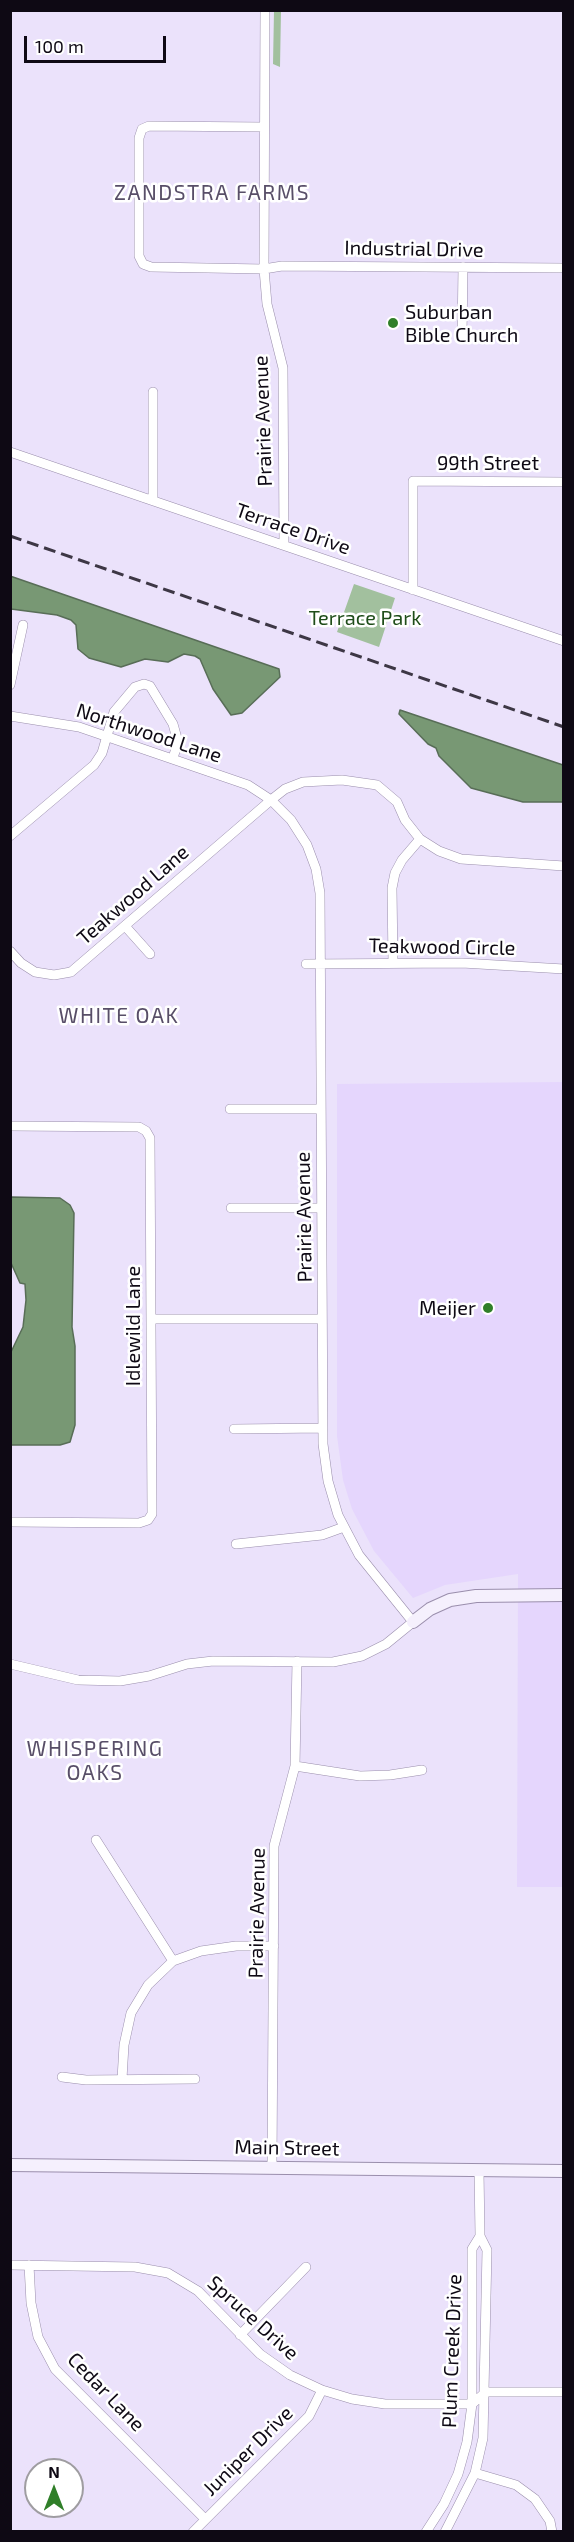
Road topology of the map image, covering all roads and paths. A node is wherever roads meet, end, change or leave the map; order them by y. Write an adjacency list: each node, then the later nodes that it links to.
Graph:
1 (265, 10): 2 (street, Prairie Avenue)
2 (264, 127): 5 (street, Prairie Avenue); 5 (street, Industrial Drive)
3 (463, 267): 4 (street, Industrial Drive); 5 (street, Industrial Drive); 6 (street)
4 (564, 268)
5 (264, 269): 11 (street, Prairie Avenue)
6 (462, 337)
7 (153, 392): 10 (street)
8 (10, 452): 10 (street, Terrace Drive)
9 (564, 482): 12 (street, 99th Street)
10 (153, 500): 11 (street, Terrace Drive)
11 (284, 544): 12 (street, Terrace Drive)
12 (413, 590): 14 (street, Terrace Drive)
13 (23, 625): 15 (street)
14 (564, 641)
15 (10, 685)
16 (10, 716): 17 (street, Northwood Lane)
17 (106, 736): 18 (street, Northwood Lane); 18 (street); 20 (street)
18 (173, 758): 19 (street, Northwood Lane)
19 (271, 800): 21 (street); 23 (street, Teakwood Lane); 28 (street, Prairie Avenue)
20 (10, 836)
21 (420, 839): 22 (street); 26 (street)
22 (564, 866)
23 (125, 926): 24 (street, Teakwood Lane); 25 (street)
24 (10, 951)
25 (150, 954)
26 (393, 963): 28 (street, Teakwood Circle); 29 (street, Teakwood Circle)
27 (306, 964): 28 (street, Teakwood Circle)
28 (320, 964): 31 (street, Prairie Avenue)
29 (564, 969)
30 (230, 1108): 31 (street)
31 (321, 1108): 34 (street, Prairie Avenue)
32 (10, 1126): 35 (street, Idlewild Lane)
33 (231, 1208): 34 (street)
34 (321, 1208): 36 (street, Prairie Avenue)
35 (152, 1319): 36 (street); 39 (street, Idlewild Lane)
36 (322, 1319): 37 (street, Prairie Avenue)
37 (323, 1428): 38 (street); 40 (street, Prairie Avenue)
38 (234, 1429)
39 (10, 1522)
40 (344, 1527): 41 (street); 43 (street, Prairie Avenue)
41 (236, 1544)
42 (564, 1595): 43 (street)
43 (413, 1622): 44 (street)
44 (297, 1662): 45 (street); 46 (street, Prairie Avenue)
45 (10, 1664)
46 (295, 1766): 47 (street); 49 (street, Prairie Avenue)
47 (422, 1770)
48 (96, 1840): 50 (street)
49 (274, 1946): 50 (street); 55 (street, Prairie Avenue)
50 (173, 1961): 52 (street)
51 (62, 2077): 52 (street)
52 (122, 2079): 53 (street)
53 (195, 2079)
54 (10, 2165): 55 (street, Main Street)
55 (272, 2168): 56 (street, Main Street)
56 (479, 2169): 57 (street, Main Street); 58 (street, Plum Creek Drive)
57 (564, 2170)
58 (480, 2236): 64 (street, Plum Creek Drive); 66 (street, Plum Creek Drive)
59 (10, 2265): 60 (street, Spruce Drive)
60 (29, 2265): 62 (street, Spruce Drive); 68 (street, Cedar Lane)
61 (306, 2267): 62 (street)
62 (240, 2335): 63 (street, Spruce Drive)
63 (322, 2390): 66 (street, Spruce Drive); 68 (street, Juniper Drive)
64 (486, 2392): 65 (street); 66 (street); 67 (street, Plum Creek Drive)
65 (564, 2392)
66 (472, 2404): 70 (street, Plum Creek Drive)
67 (475, 2473): 71 (street, Plum Creek Drive); 72 (street)
68 (205, 2519): 69 (street, Juniper Drive)
69 (193, 2532)
70 (426, 2532)
71 (445, 2532)
72 (552, 2532)

